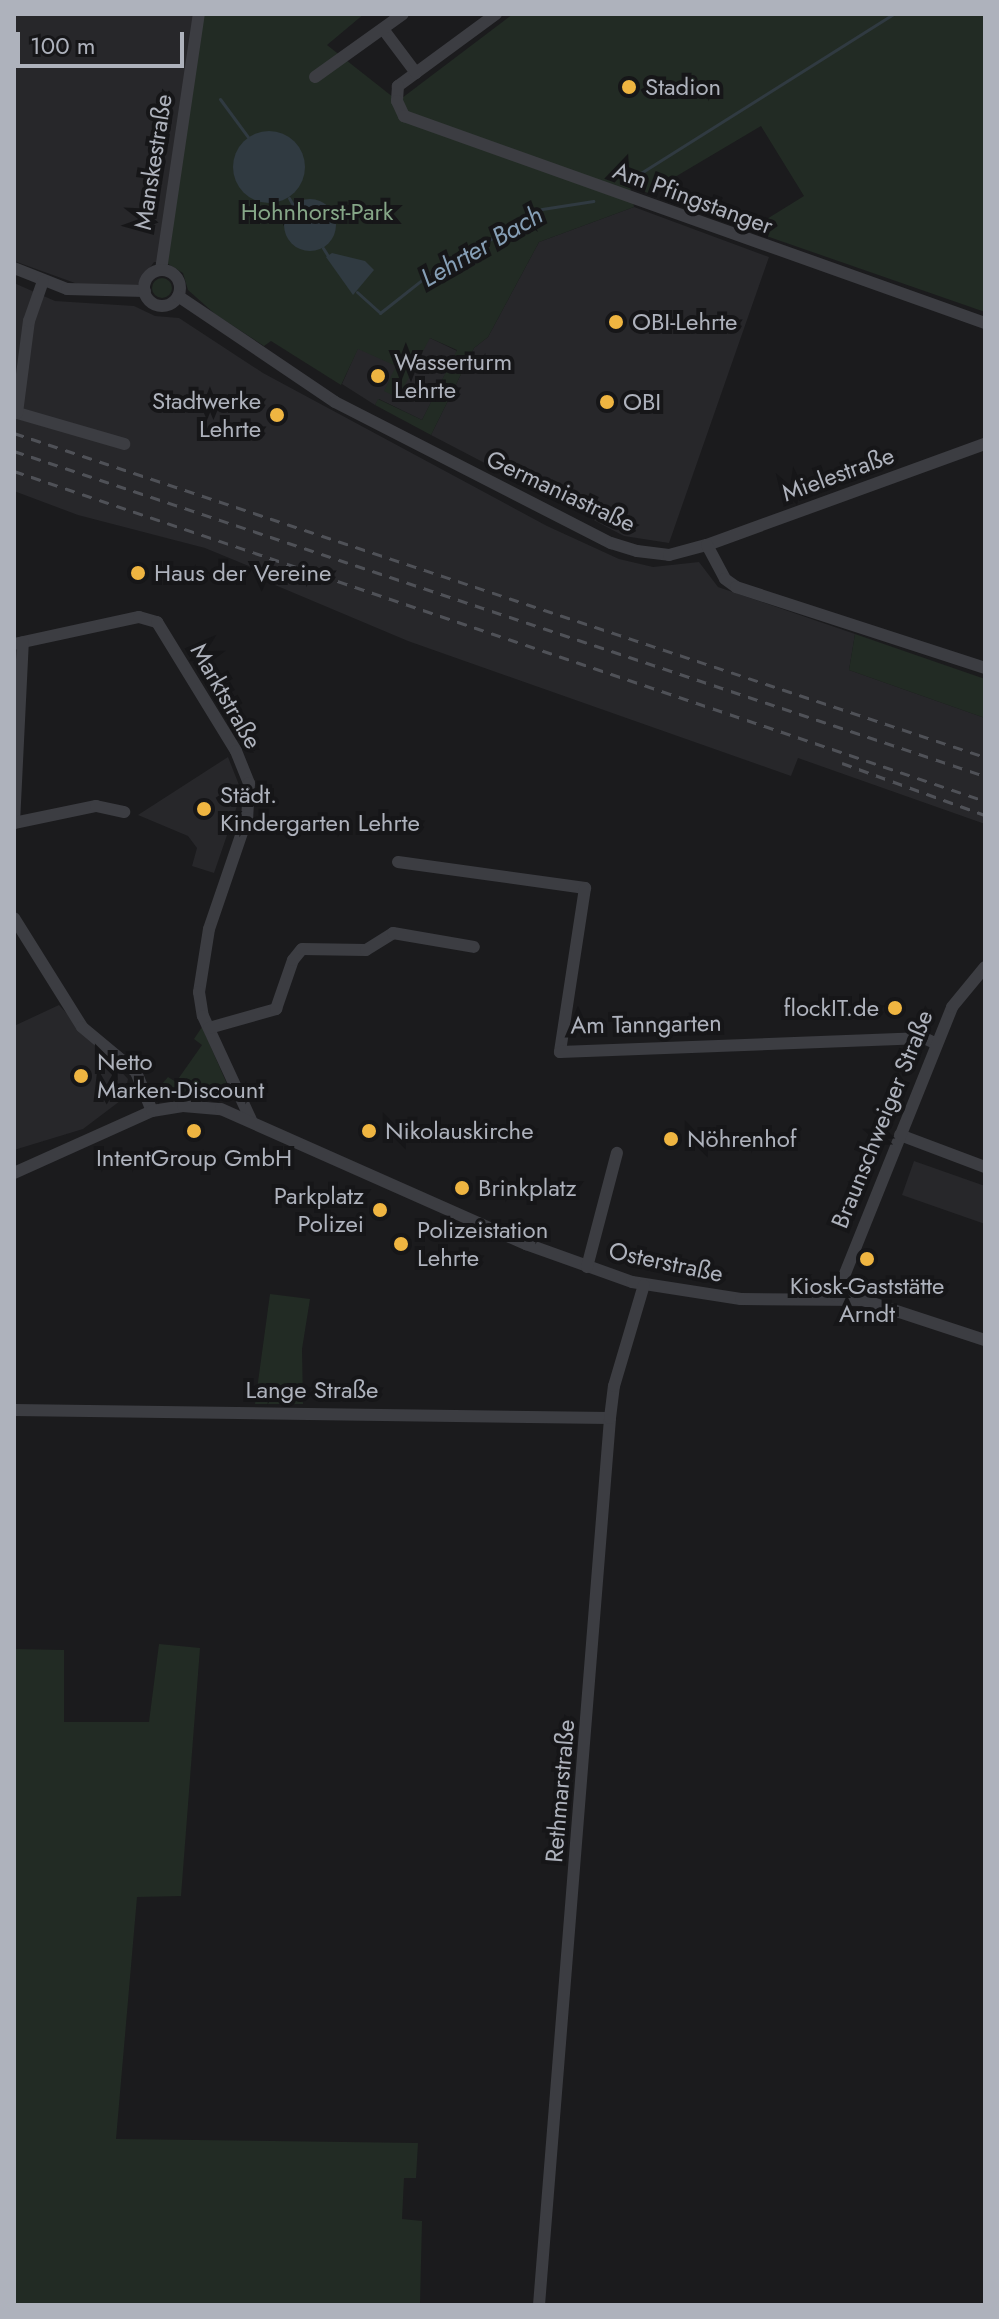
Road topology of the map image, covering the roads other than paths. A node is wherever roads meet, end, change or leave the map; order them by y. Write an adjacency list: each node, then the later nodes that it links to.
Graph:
1 (199, 14): 8 (street, Manskestraße)
2 (403, 14): 4 (street)
3 (496, 14): 5 (street)
4 (383, 29): 5 (street); 6 (street)
5 (416, 73): 12 (street, Am Pfingstanger)
6 (315, 77)
7 (14, 268): 9 (street)
8 (161, 270): 10 (street); 11 (street)
9 (43, 281): 10 (street); 13 (street)
10 (145, 291): 11 (street)
11 (178, 296): 16 (street, Germaniastraße)
12 (985, 323)
13 (15, 412): 14 (street)
14 (124, 444)
15 (985, 444): 16 (street, Mielestraße)
16 (707, 545): 18 (street)
17 (19, 643): 20 (street); 25 (street, Marktstraße)
18 (985, 668)
19 (124, 812): 20 (street)
20 (14, 823)
21 (398, 862): 26 (street, Am Tanngarten)
22 (14, 918): 27 (street)
23 (474, 947): 25 (street)
24 (985, 967): 26 (street, Braunschweiger Straße)
25 (209, 1028): 28 (street, Marktstraße)
26 (937, 1044): 29 (street, Braunschweiger Straße)
27 (152, 1111): 28 (street, Osterstraße); 32 (street, Osterstraße)
28 (251, 1120): 33 (street, Osterstraße)
29 (900, 1135): 31 (street); 35 (street, Braunschweiger Straße)
30 (617, 1153): 33 (street)
31 (985, 1167)
32 (14, 1173)
33 (587, 1267): 34 (street, Osterstraße)
34 (644, 1285): 35 (street, Osterstraße); 38 (street, Rethmarstraße)
35 (836, 1296): 36 (street, Osterstraße)
36 (985, 1340)
37 (14, 1410): 38 (street, Lange Straße)
38 (610, 1418): 39 (street, Rethmarstraße)
39 (539, 2305)

